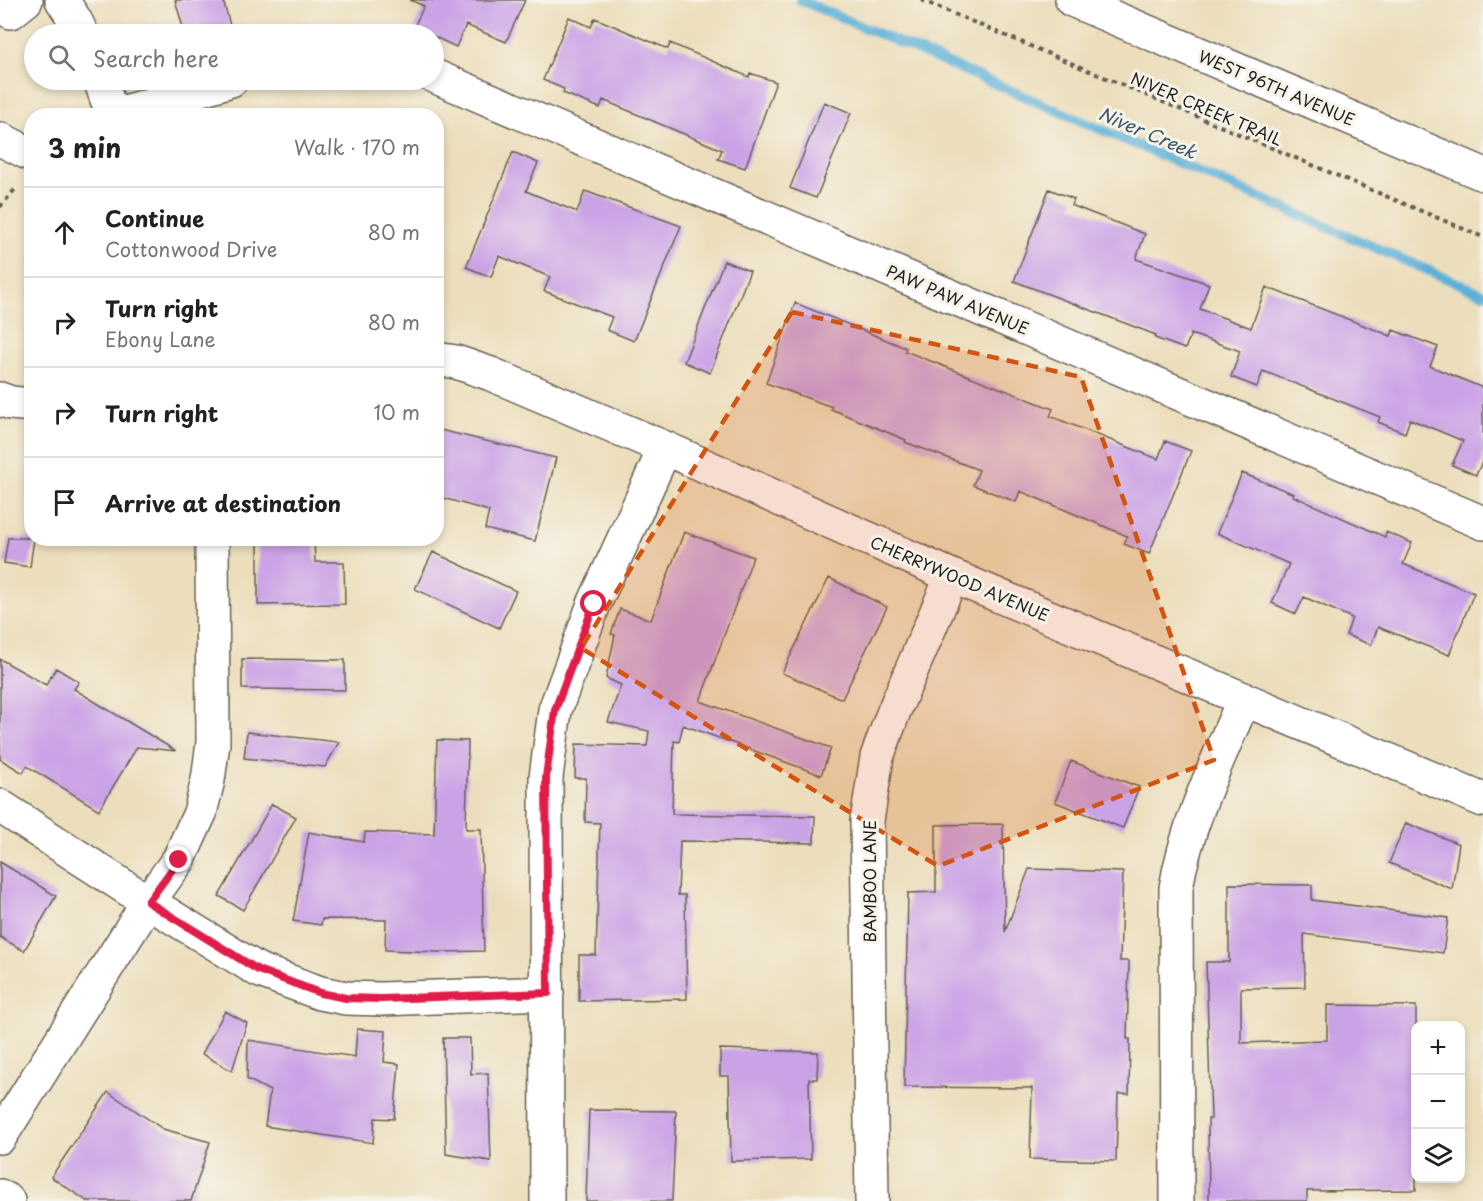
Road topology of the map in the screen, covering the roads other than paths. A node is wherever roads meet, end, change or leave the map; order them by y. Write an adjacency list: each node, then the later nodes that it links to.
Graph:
1 (62, 0): 3 (street)
2 (1072, 0): 11 (street, WEST 96TH AVENUE)
3 (77, 24)
4 (444, 80): 16 (street, PAW PAW AVENUE)
5 (103, 90): 7 (street)
6 (197, 90): 8 (street)
7 (110, 108)
8 (136, 108)
9 (0, 139): 10 (street)
10 (24, 151)
11 (1483, 174)
12 (444, 360): 15 (street, CHERRYWOOD AVENUE)
13 (0, 399): 14 (street)
14 (24, 404)
15 (665, 448): 18 (street, CHERRYWOOD AVENUE); 23 (street)
16 (1483, 523)
17 (212, 546): 22 (street)
18 (952, 576): 19 (street, CHERRYWOOD AVENUE); 28 (street, BAMBOO LANE)
19 (1244, 699): 20 (street, CHERRYWOOD AVENUE); 29 (street)
20 (1483, 800)
21 (0, 806): 22 (street)
22 (148, 902): 23 (street); 24 (street)
23 (548, 993): 27 (street)
24 (0, 1137)
25 (0, 1196): 26 (street)
26 (8, 1201)
27 (547, 1201)
28 (872, 1201)
29 (1177, 1201)

